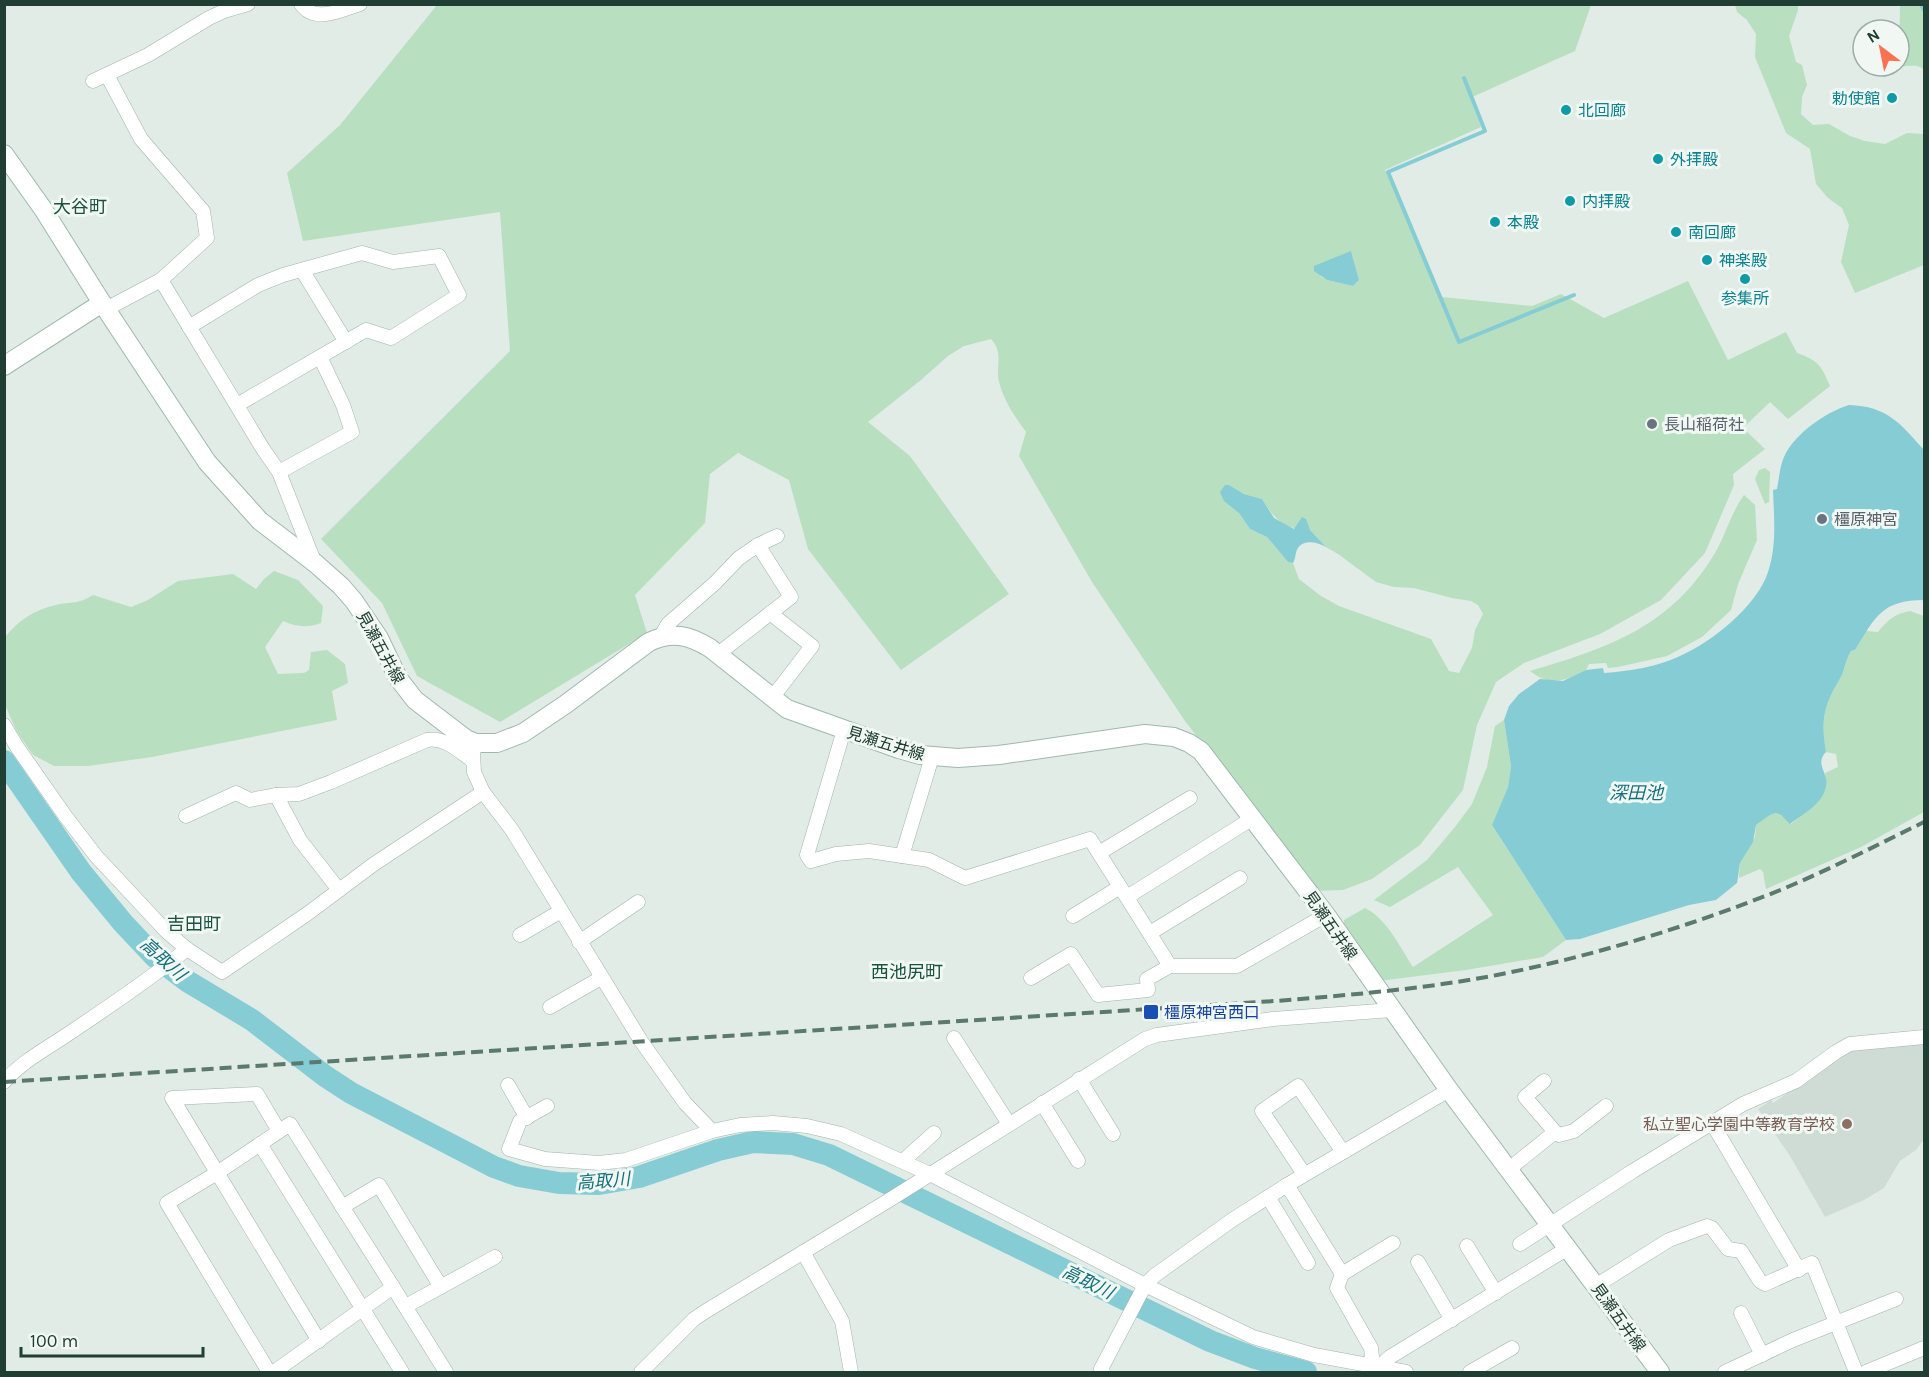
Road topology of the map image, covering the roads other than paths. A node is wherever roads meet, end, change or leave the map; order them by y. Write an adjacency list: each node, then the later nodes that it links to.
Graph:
1 (248, 4): 4 (street)
2 (301, 4): 3 (street)
3 (360, 4)
4 (107, 75): 5 (street); 8 (street)
5 (93, 81)
6 (4, 154): 9 (main road, 見瀬五井線)
7 (302, 270): 10 (street); 11 (street); 11 (street)
8 (161, 280): 9 (street); 10 (street)
9 (104, 306): 13 (main road); 18 (main road, 見瀬五井線)
10 (189, 327): 14 (street)
11 (346, 342): 12 (street)
12 (320, 357): 14 (street); 15 (street)
13 (4, 366)
14 (237, 405): 15 (street)
15 (279, 472): 18 (street)
16 (777, 536): 17 (street)
17 (758, 545): 19 (street); 20 (street)
18 (315, 563): 25 (main road, 見瀬五井線)
19 (770, 613): 21 (street); 22 (street)
20 (661, 636): 21 (main road, 見瀬五井線); 25 (main road)
21 (718, 654): 22 (main road, 見瀬五井線)
22 (772, 698): 24 (main road, 見瀬五井線)
23 (4, 725): 45 (street)
24 (844, 730): 26 (main road, 見瀬五井線); 34 (street)
25 (476, 743): 27 (street)
26 (932, 757): 32 (main road, 見瀬五井線); 34 (street)
27 (473, 761): 28 (street); 29 (street)
28 (483, 792): 36 (street); 39 (street)
29 (276, 795): 31 (street); 36 (street)
30 (1190, 798): 33 (street)
31 (186, 816)
32 (1253, 818): 37 (street); 40 (main road, 見瀬五井線)
33 (1099, 853): 34 (street); 37 (street)
34 (902, 856)
35 (1240, 878): 42 (street)
36 (339, 890): 45 (street)
37 (1124, 892): 41 (street); 42 (street)
38 (638, 902): 44 (street)
39 (561, 911): 43 (street); 44 (street)
40 (1326, 915): 46 (street); 50 (main road, 見瀬五井線)
41 (1073, 916)
42 (1150, 933): 46 (street)
43 (520, 935)
44 (579, 942): 47 (street)
45 (184, 952): 55 (street)
46 (1170, 966): 48 (street)
47 (601, 978): 49 (street); 65 (street)
48 (1031, 978)
49 (550, 1007)
50 (1392, 1010): 53 (street); 57 (main road, 見瀬五井線)
51 (1924, 1037): 62 (street)
52 (954, 1038): 63 (street)
53 (1079, 1079): 58 (street); 68 (street)
54 (1544, 1081): 67 (street)
55 (4, 1082)
56 (508, 1085): 61 (street)
57 (1449, 1090): 70 (street); 73 (main road, 見瀬五井線)
58 (1042, 1103): 63 (street); 72 (street)
59 (547, 1106): 61 (street)
60 (1606, 1106): 67 (street)
61 (527, 1118): 65 (street)
62 (1712, 1123): 80 (street); 89 (street)
63 (1009, 1124): 76 (street)
64 (279, 1131): 69 (street); 74 (street); 79 (street)
65 (712, 1131): 71 (street)
66 (934, 1132): 71 (street)
67 (1555, 1132): 73 (street)
68 (1113, 1134)
69 (260, 1144): 74 (street); 98 (street)
70 (1343, 1152): 75 (street); 75 (street)
71 (903, 1161): 76 (street)
72 (1078, 1161)
73 (1509, 1169): 80 (main road, 見瀬五井線)
74 (216, 1173): 102 (street); 107 (street)
75 (1304, 1174): 77 (street)
76 (925, 1177): 85 (street); 94 (street)
77 (1287, 1185): 78 (street); 90 (street)
78 (1268, 1197): 88 (street); 94 (street)
79 (342, 1207): 92 (street); 93 (street)
80 (1550, 1224): 82 (street); 84 (main road, 見瀬五井線)
81 (1393, 1243): 90 (street)
82 (1520, 1244)
83 (1467, 1246): 95 (street)
84 (1568, 1248): 91 (main road, 見瀬五井線); 95 (street)
85 (802, 1252): 111 (street); 112 (street)
86 (495, 1257): 93 (street)
87 (1418, 1262): 100 (street)
88 (1308, 1263)
89 (1798, 1270): 91 (street); 101 (street)
90 (1342, 1274): 106 (street)
91 (1597, 1286): 116 (main road, 見瀬五井線)
92 (393, 1287): 97 (street); 98 (street)
93 (441, 1287): 97 (street)
94 (1144, 1288): 106 (street); 113 (street)
95 (1496, 1293): 100 (street)
96 (1896, 1299): 101 (street)
97 (406, 1306): 110 (street)
98 (362, 1310): 102 (street); 109 (street)
99 (1740, 1312): 105 (street)
100 (1452, 1320): 106 (street)
101 (1836, 1323): 105 (street); 118 (street)
102 (319, 1341): 108 (street)
103 (1512, 1348): 115 (street)
104 (1924, 1348): 119 (street)
105 (1762, 1355): 117 (street)
106 (1373, 1367): 114 (street)
107 (268, 1372)
108 (274, 1372)
109 (402, 1372)
110 (446, 1372)
111 (641, 1372)
112 (851, 1372)
113 (1102, 1372)
114 (1406, 1372)
115 (1470, 1372)
116 (1660, 1372)
117 (1725, 1372)
118 (1856, 1372)
119 (1866, 1372)

